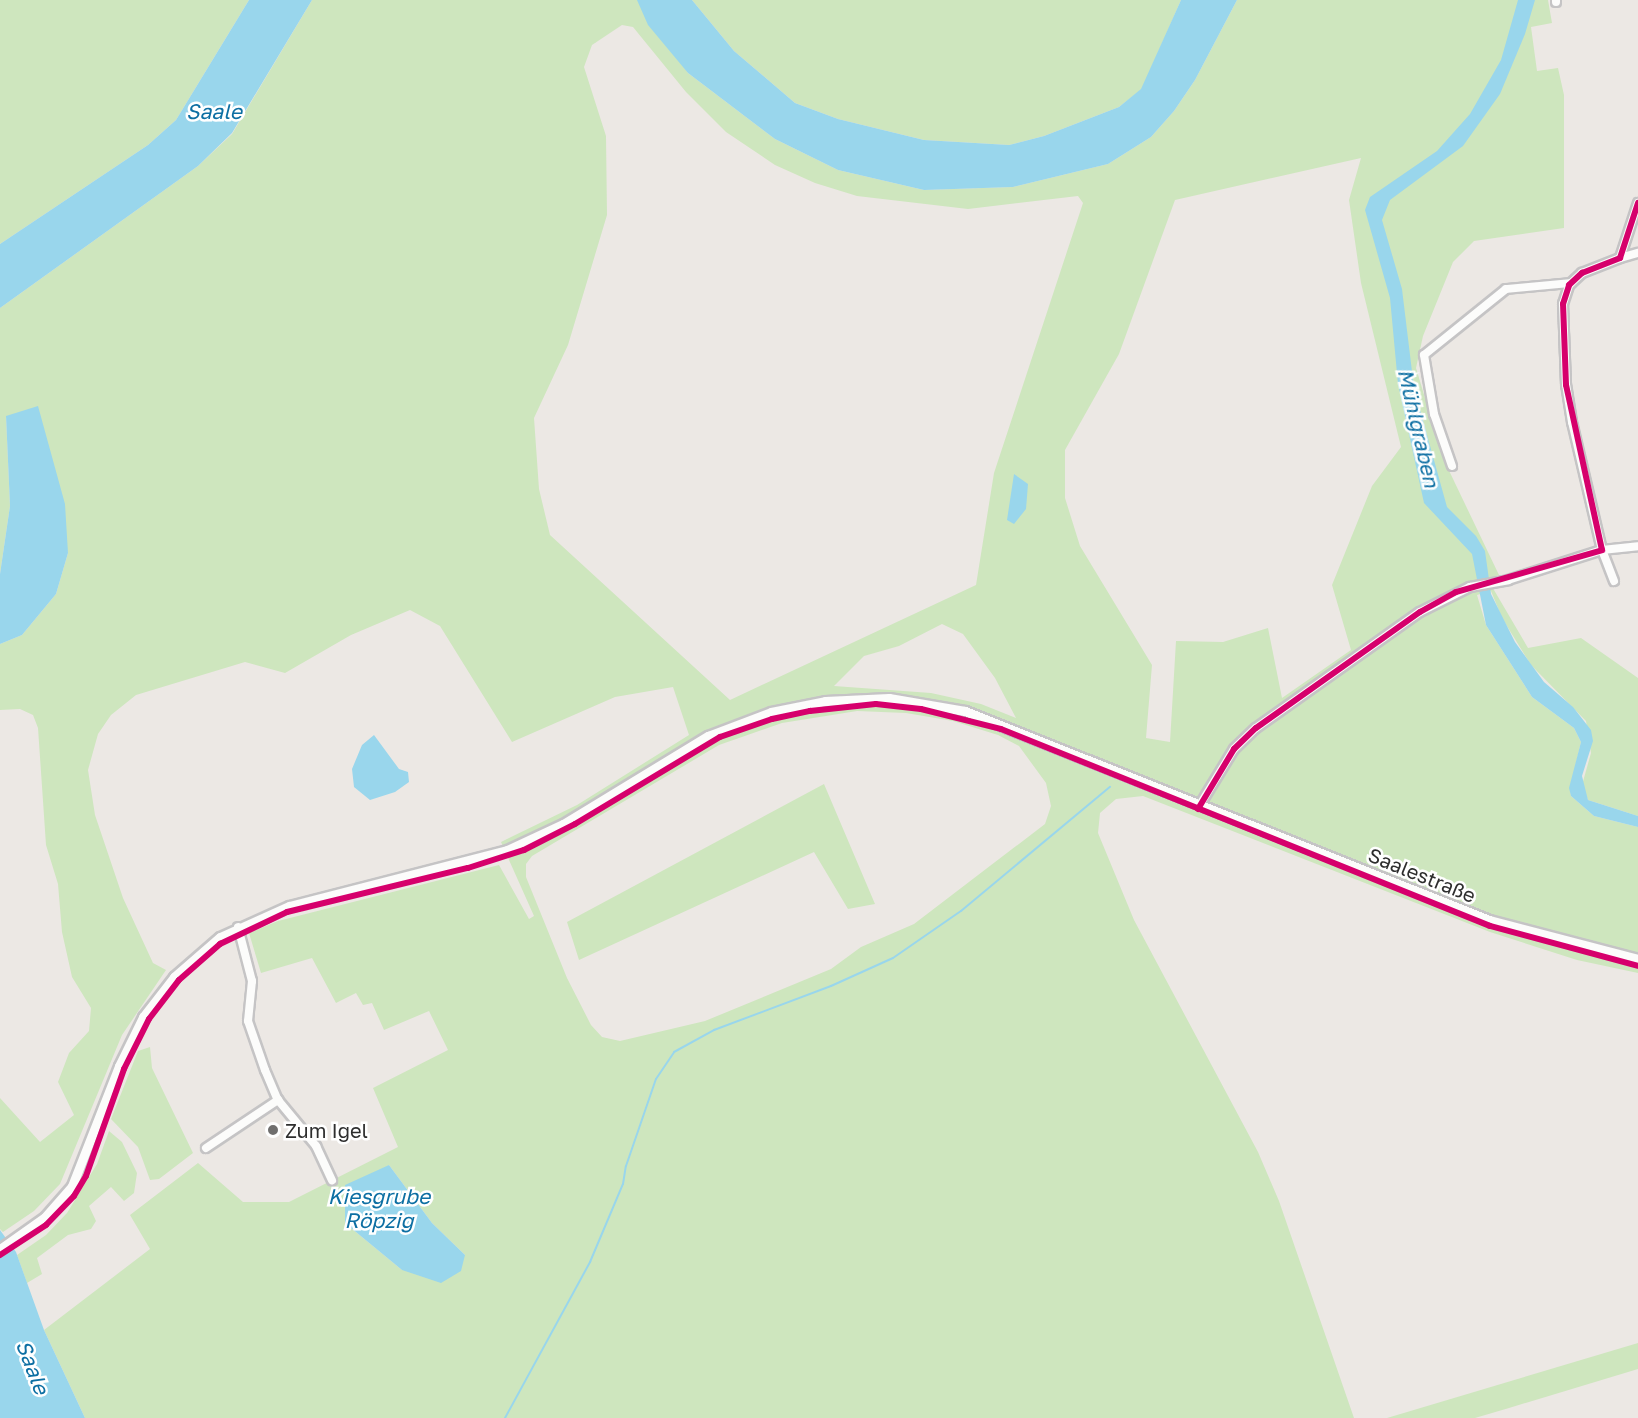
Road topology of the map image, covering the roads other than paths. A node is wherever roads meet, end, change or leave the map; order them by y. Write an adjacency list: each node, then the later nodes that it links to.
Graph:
1 (1638, 204): 3 (street)
2 (1638, 254): 3 (street)
3 (1620, 258): 4 (street)
4 (1571, 283): 5 (street); 7 (street)
5 (1452, 466)
6 (1638, 546): 7 (street)
7 (1602, 550): 8 (street); 9 (street)
8 (1614, 581)
9 (1201, 803): 10 (street, Saalestraße); 11 (street, Saalestraße)
10 (238, 927): 12 (street); 15 (street)
11 (1638, 959)
12 (278, 1100): 13 (street); 14 (street)
13 (206, 1148)
14 (332, 1180)
15 (0, 1249)

